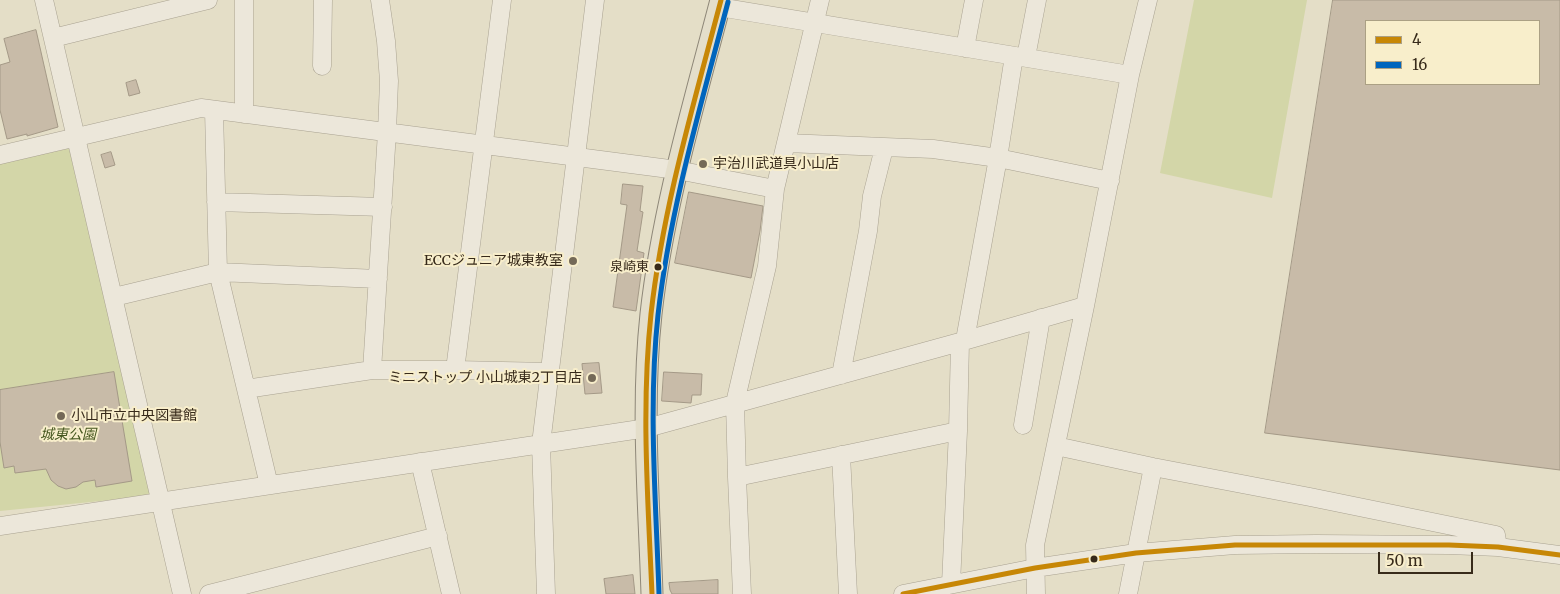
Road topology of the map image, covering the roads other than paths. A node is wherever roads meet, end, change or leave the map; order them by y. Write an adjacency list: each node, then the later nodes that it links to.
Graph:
1 (44, 0): 14 (street)
2 (208, 0): 14 (street)
3 (244, 0): 20 (street)
4 (323, 0): 17 (street)
5 (380, 0): 21 (street)
6 (502, 0): 24 (street)
7 (595, 0): 27 (street)
8 (820, 0): 13 (street)
9 (974, 0): 15 (street)
10 (1037, 0): 16 (street)
11 (1148, 0): 18 (street)
12 (720, 4): 13 (street); 29 (main road)
13 (815, 22): 15 (street); 23 (street)
14 (53, 38): 22 (street)
15 (965, 48): 16 (street)
16 (1020, 57): 18 (street); 28 (street)
17 (322, 66)
18 (1130, 75): 30 (street)
19 (214, 110): 20 (street); 22 (street); 32 (street)
20 (244, 114): 21 (street)
21 (387, 132): 24 (street); 33 (street)
22 (77, 137): 26 (street); 36 (street)
23 (786, 143): 25 (street); 31 (street)
24 (483, 146): 27 (street); 41 (street)
25 (884, 148): 28 (street); 43 (street)
26 (0, 155)
27 (576, 158): 29 (street); 42 (street)
28 (998, 158): 30 (street); 39 (street)
29 (677, 170): 31 (street); 47 (main road)
30 (1110, 181): 37 (street)
31 (775, 189): 45 (street)
32 (216, 202): 33 (street); 34 (street)
33 (383, 208): 35 (street)
34 (218, 272): 35 (street); 36 (street); 44 (street)
35 (378, 279): 40 (street)
36 (114, 297): 56 (street)
37 (1085, 306): 38 (street); 50 (street)
38 (1041, 318): 39 (street); 46 (street)
39 (963, 341): 43 (street); 48 (street)
40 (372, 370): 41 (street); 44 (street)
41 (456, 370): 42 (street)
42 (550, 372): 49 (street)
43 (841, 375): 45 (street)
44 (246, 389): 55 (street)
45 (735, 403): 47 (street); 54 (street)
46 (1022, 425)
47 (647, 428): 49 (street); 68 (main road)
48 (958, 431): 51 (street); 63 (street)
49 (541, 444): 52 (street); 67 (street)
50 (1056, 446): 53 (street); 62 (street)
51 (841, 455): 54 (street); 70 (street)
52 (420, 462): 55 (street); 58 (street)
53 (1153, 467): 59 (street); 60 (street)
54 (737, 477): 69 (street)
55 (268, 486): 56 (street)
56 (160, 502): 57 (street); 64 (street)
57 (0, 526)
58 (438, 536): 65 (street); 66 (street)
59 (1498, 547): 60 (street); 61 (street)
60 (1136, 553): 62 (street); 73 (street)
61 (1560, 555)
62 (1035, 568): 63 (street); 72 (street)
63 (951, 584): 71 (street)
64 (182, 594)
65 (209, 594)
66 (451, 594)
67 (546, 594)
68 (652, 594)
69 (742, 594)
70 (848, 594)
71 (903, 594)
72 (1036, 594)
73 (1128, 594)

